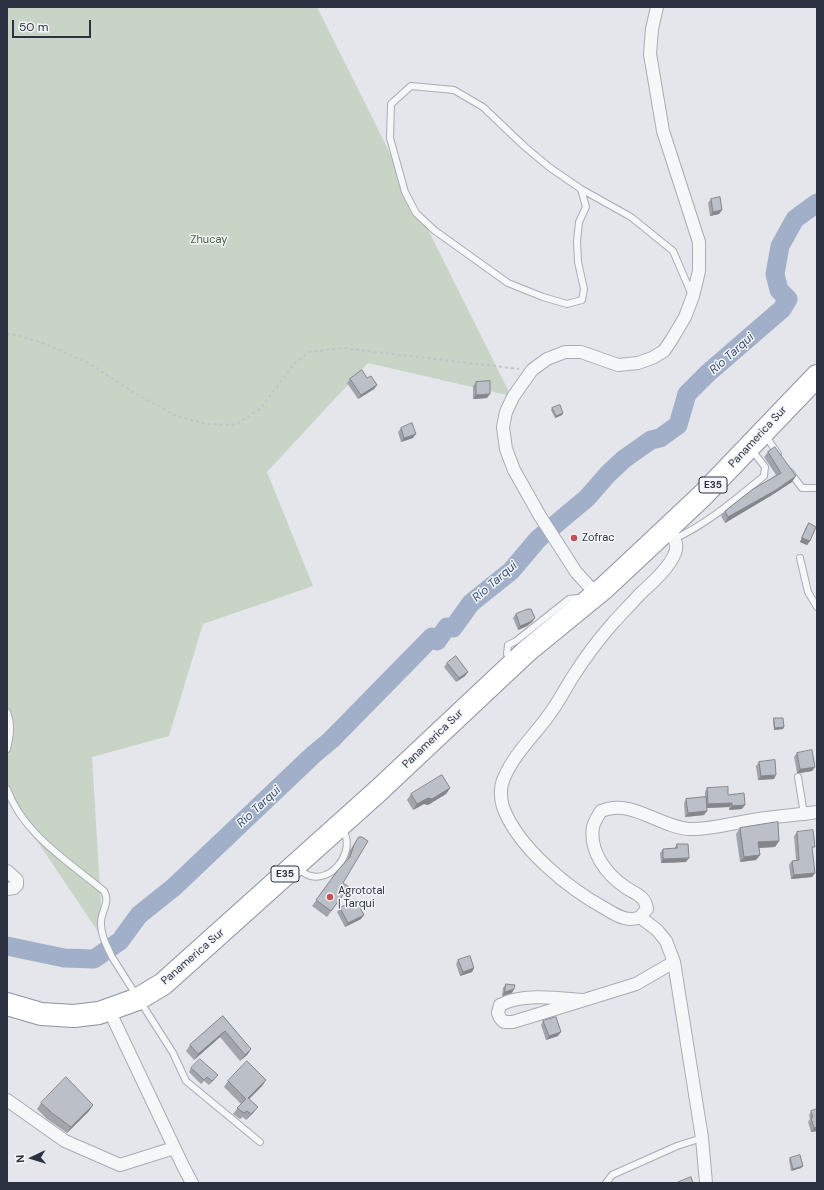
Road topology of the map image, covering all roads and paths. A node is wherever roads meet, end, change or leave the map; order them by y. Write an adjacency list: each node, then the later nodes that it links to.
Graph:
1 (657, 7): 3 (street)
2 (581, 189): 2 (lane); 3 (lane)
3 (693, 296): 5 (street)
4 (7, 334): 5 (path)
5 (532, 370): 11 (street)
6 (817, 376): 7 (highway, Panamerica Sur / E35)
7 (756, 439): 8 (lane); 9 (highway, Panamerica Sur / E35); 9 (lane)
8 (817, 488)
9 (671, 534): 11 (highway, Panamerica Sur / E35); 23 (street)
10 (800, 558): 12 (lane)
11 (592, 598): 19 (highway, Panamerica Sur / E35)
12 (817, 607)
13 (7, 712): 14 (lane)
14 (7, 749)
15 (798, 777): 18 (lane)
16 (7, 789): 25 (lane)
17 (817, 812): 18 (street)
18 (804, 814): 23 (street)
19 (340, 825): 20 (highway, Panamerica Sur / E35); 20 (lane)
20 (295, 865): 25 (highway, Panamerica Sur / E35)
21 (7, 871): 22 (street)
22 (7, 889)
23 (640, 917): 24 (street)
24 (674, 962): 26 (street); 30 (street)
25 (138, 999): 28 (highway, Panamerica Sur / E35); 31 (lane)
26 (582, 1000): 26 (street)
27 (7, 1004): 28 (highway, Panamerica Sur / E35)
28 (109, 1010): 32 (street)
29 (7, 1100): 32 (street)
30 (702, 1138): 34 (lane); 35 (street)
31 (260, 1142)
32 (174, 1148): 33 (street)
33 (192, 1183)
34 (606, 1183)
35 (706, 1183)

